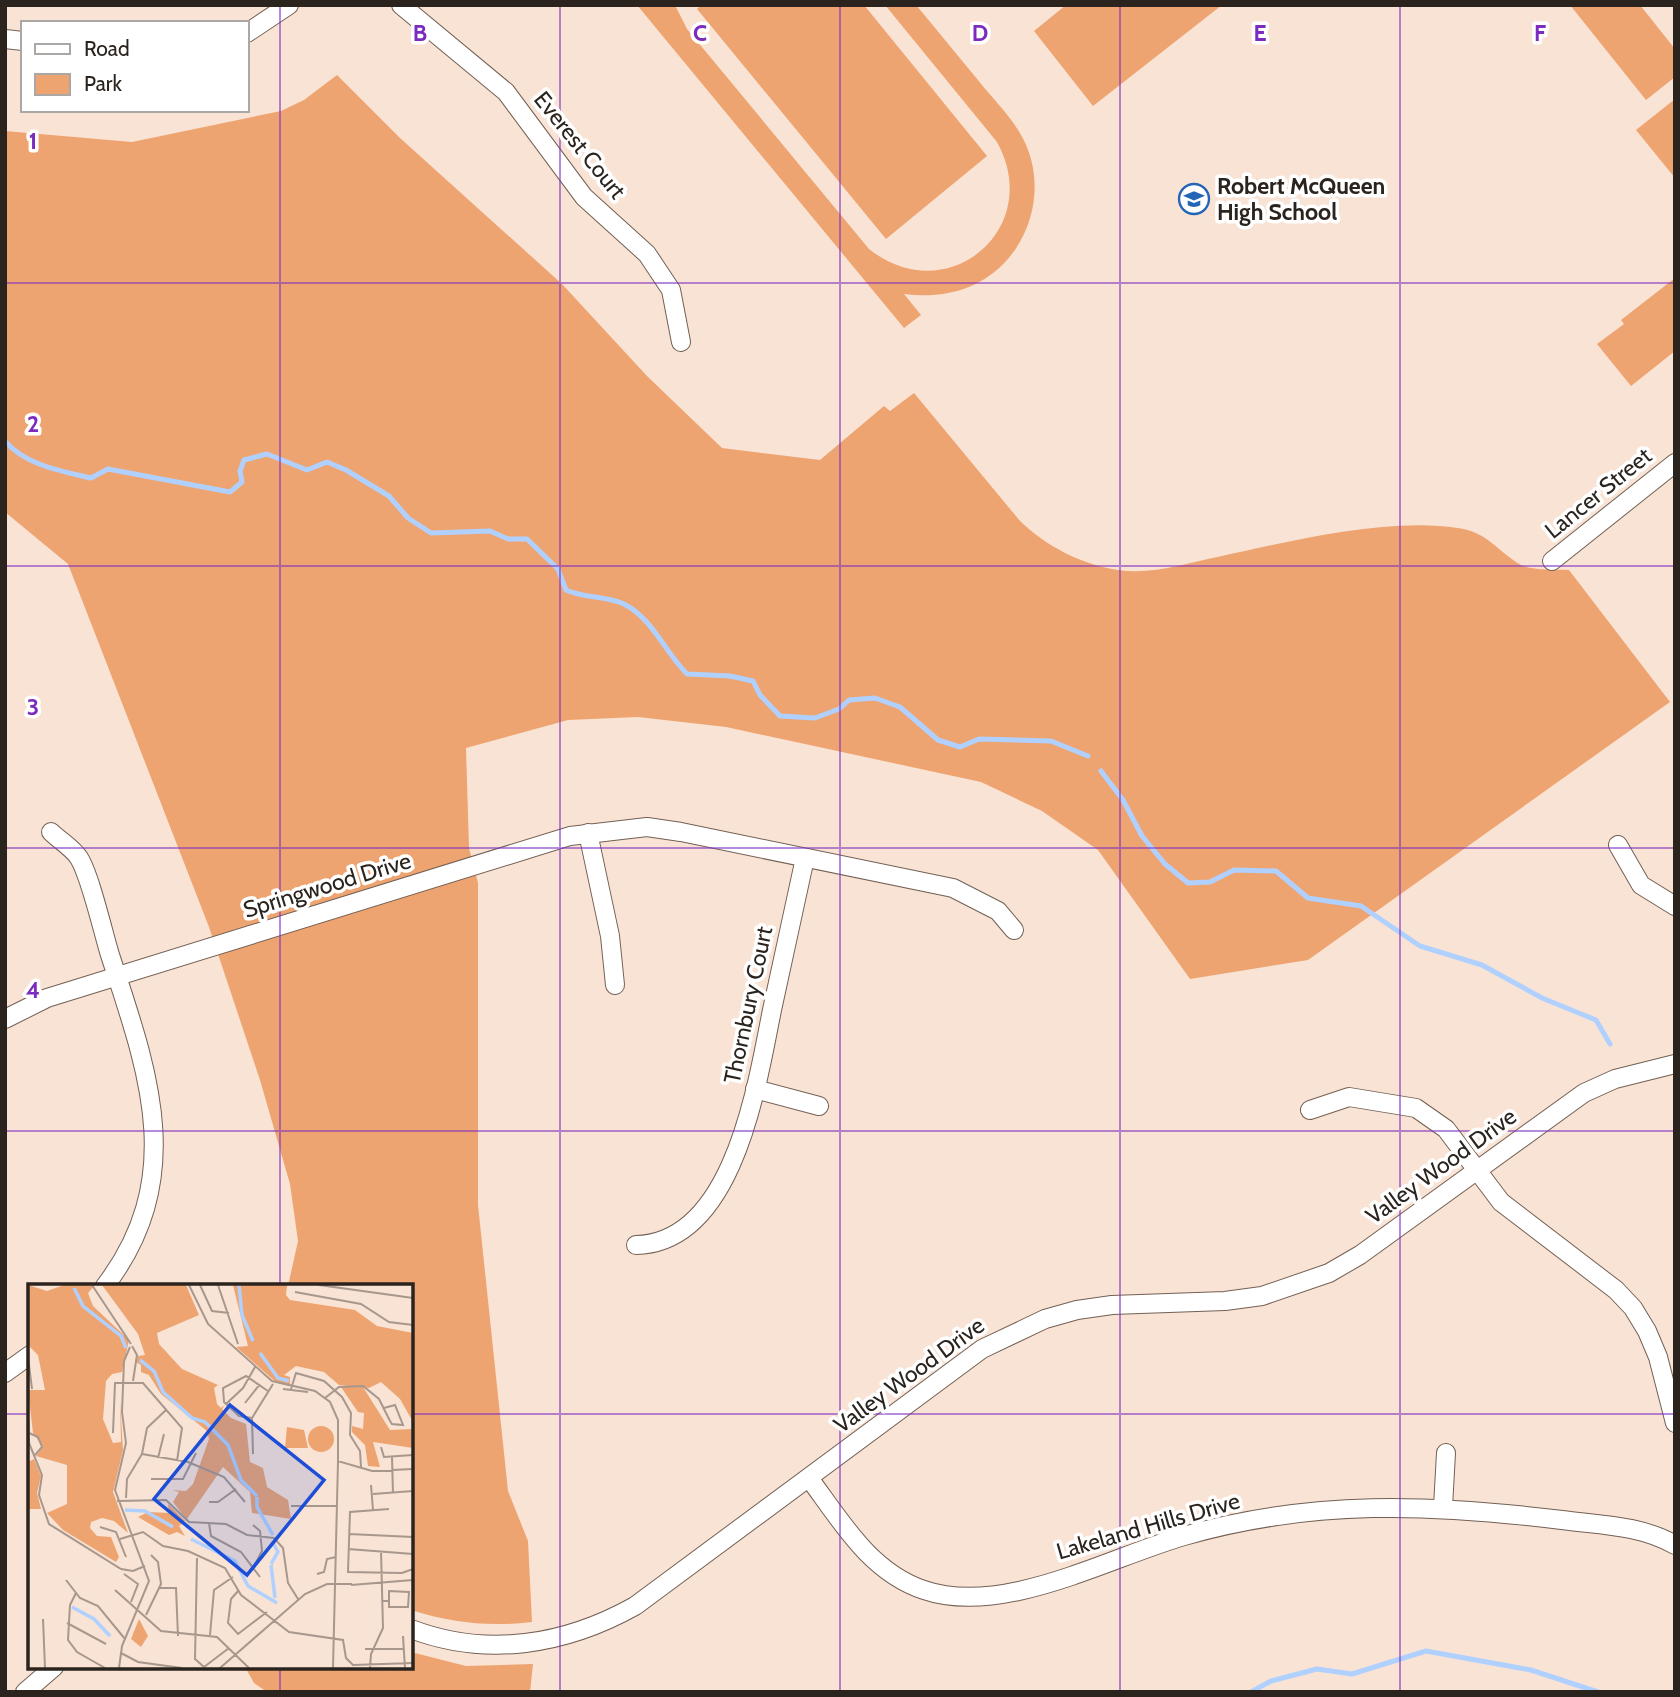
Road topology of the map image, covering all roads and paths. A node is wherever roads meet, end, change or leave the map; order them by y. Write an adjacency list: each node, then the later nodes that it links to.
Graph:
1 (289, 5): 3 (street)
2 (401, 5): 4 (street, Everest Court)
3 (248, 32)
4 (681, 342)
5 (1675, 463): 6 (street, Lancer Street)
6 (1552, 561)
7 (51, 832): 13 (street)
8 (589, 833): 10 (street, Springwood Drive); 13 (street, Springwood Drive); 14 (street)
9 (1618, 845): 11 (street)
10 (805, 858): 12 (street); 17 (street, Thornbury Court)
11 (1675, 906)
12 (1014, 930)
13 (117, 976): 15 (street, Springwood Drive); 22 (street)
14 (615, 985)
15 (5, 1018)
16 (1675, 1064): 20 (street, Valley Wood Drive)
17 (755, 1089): 18 (street); 21 (street, Thornbury Court)
18 (820, 1106)
19 (1310, 1110): 20 (street)
20 (1477, 1170): 25 (street); 27 (street, Valley Wood Drive)
21 (636, 1245)
22 (106, 1284)
23 (28, 1356): 24 (street)
24 (5, 1373)
25 (1675, 1423)
26 (1446, 1453): 28 (street)
27 (808, 1478): 28 (street, Lakeland Hills Drive); 30 (street, Valley Wood Drive)
28 (1443, 1507): 29 (street, Lakeland Hills Drive)
29 (1673, 1539)
30 (413, 1630)
31 (52, 1669): 32 (street)
32 (25, 1692)

